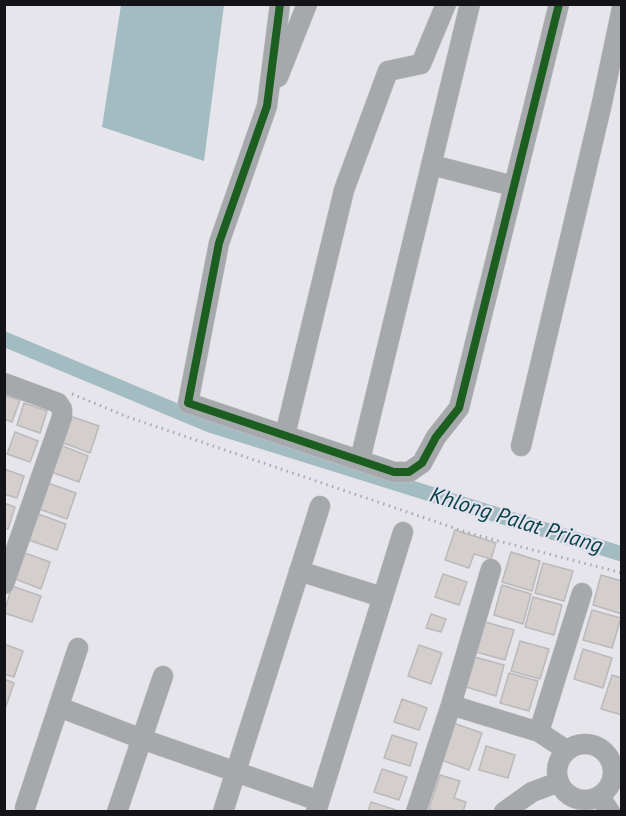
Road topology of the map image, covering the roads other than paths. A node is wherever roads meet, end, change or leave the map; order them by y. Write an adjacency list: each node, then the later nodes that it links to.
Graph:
1 (280, 4): 7 (street)
2 (307, 4): 7 (street)
3 (446, 4): 11 (street)
4 (470, 4): 8 (street)
5 (559, 4): 9 (street)
6 (621, 8): 12 (street)
7 (267, 106): 11 (street)
8 (432, 165): 9 (street); 13 (street)
9 (513, 186): 13 (street)
10 (4, 383): 18 (street)
11 (285, 435): 13 (street)
12 (521, 446)
13 (360, 460)
14 (320, 506): 17 (street)
15 (403, 532): 20 (street)
16 (491, 569): 23 (street)
17 (300, 571): 20 (street); 29 (street)
18 (4, 584)
19 (582, 593): 25 (street)
20 (382, 597): 32 (street)
21 (78, 648): 24 (street)
22 (163, 676): 26 (street)
23 (451, 705): 25 (street); 36 (street)
24 (59, 707): 26 (street); 33 (street)
25 (539, 732): 27 (street)
26 (142, 739): 29 (street); 34 (street)
27 (566, 750): 28 (street); 30 (street)
28 (616, 755): 31 (street)
29 (235, 772): 32 (street); 35 (street)
30 (559, 782): 31 (street); 37 (street)
31 (604, 804)
32 (318, 806)
33 (25, 808)
34 (117, 812)
35 (223, 812)
36 (416, 812)
37 (504, 812)

